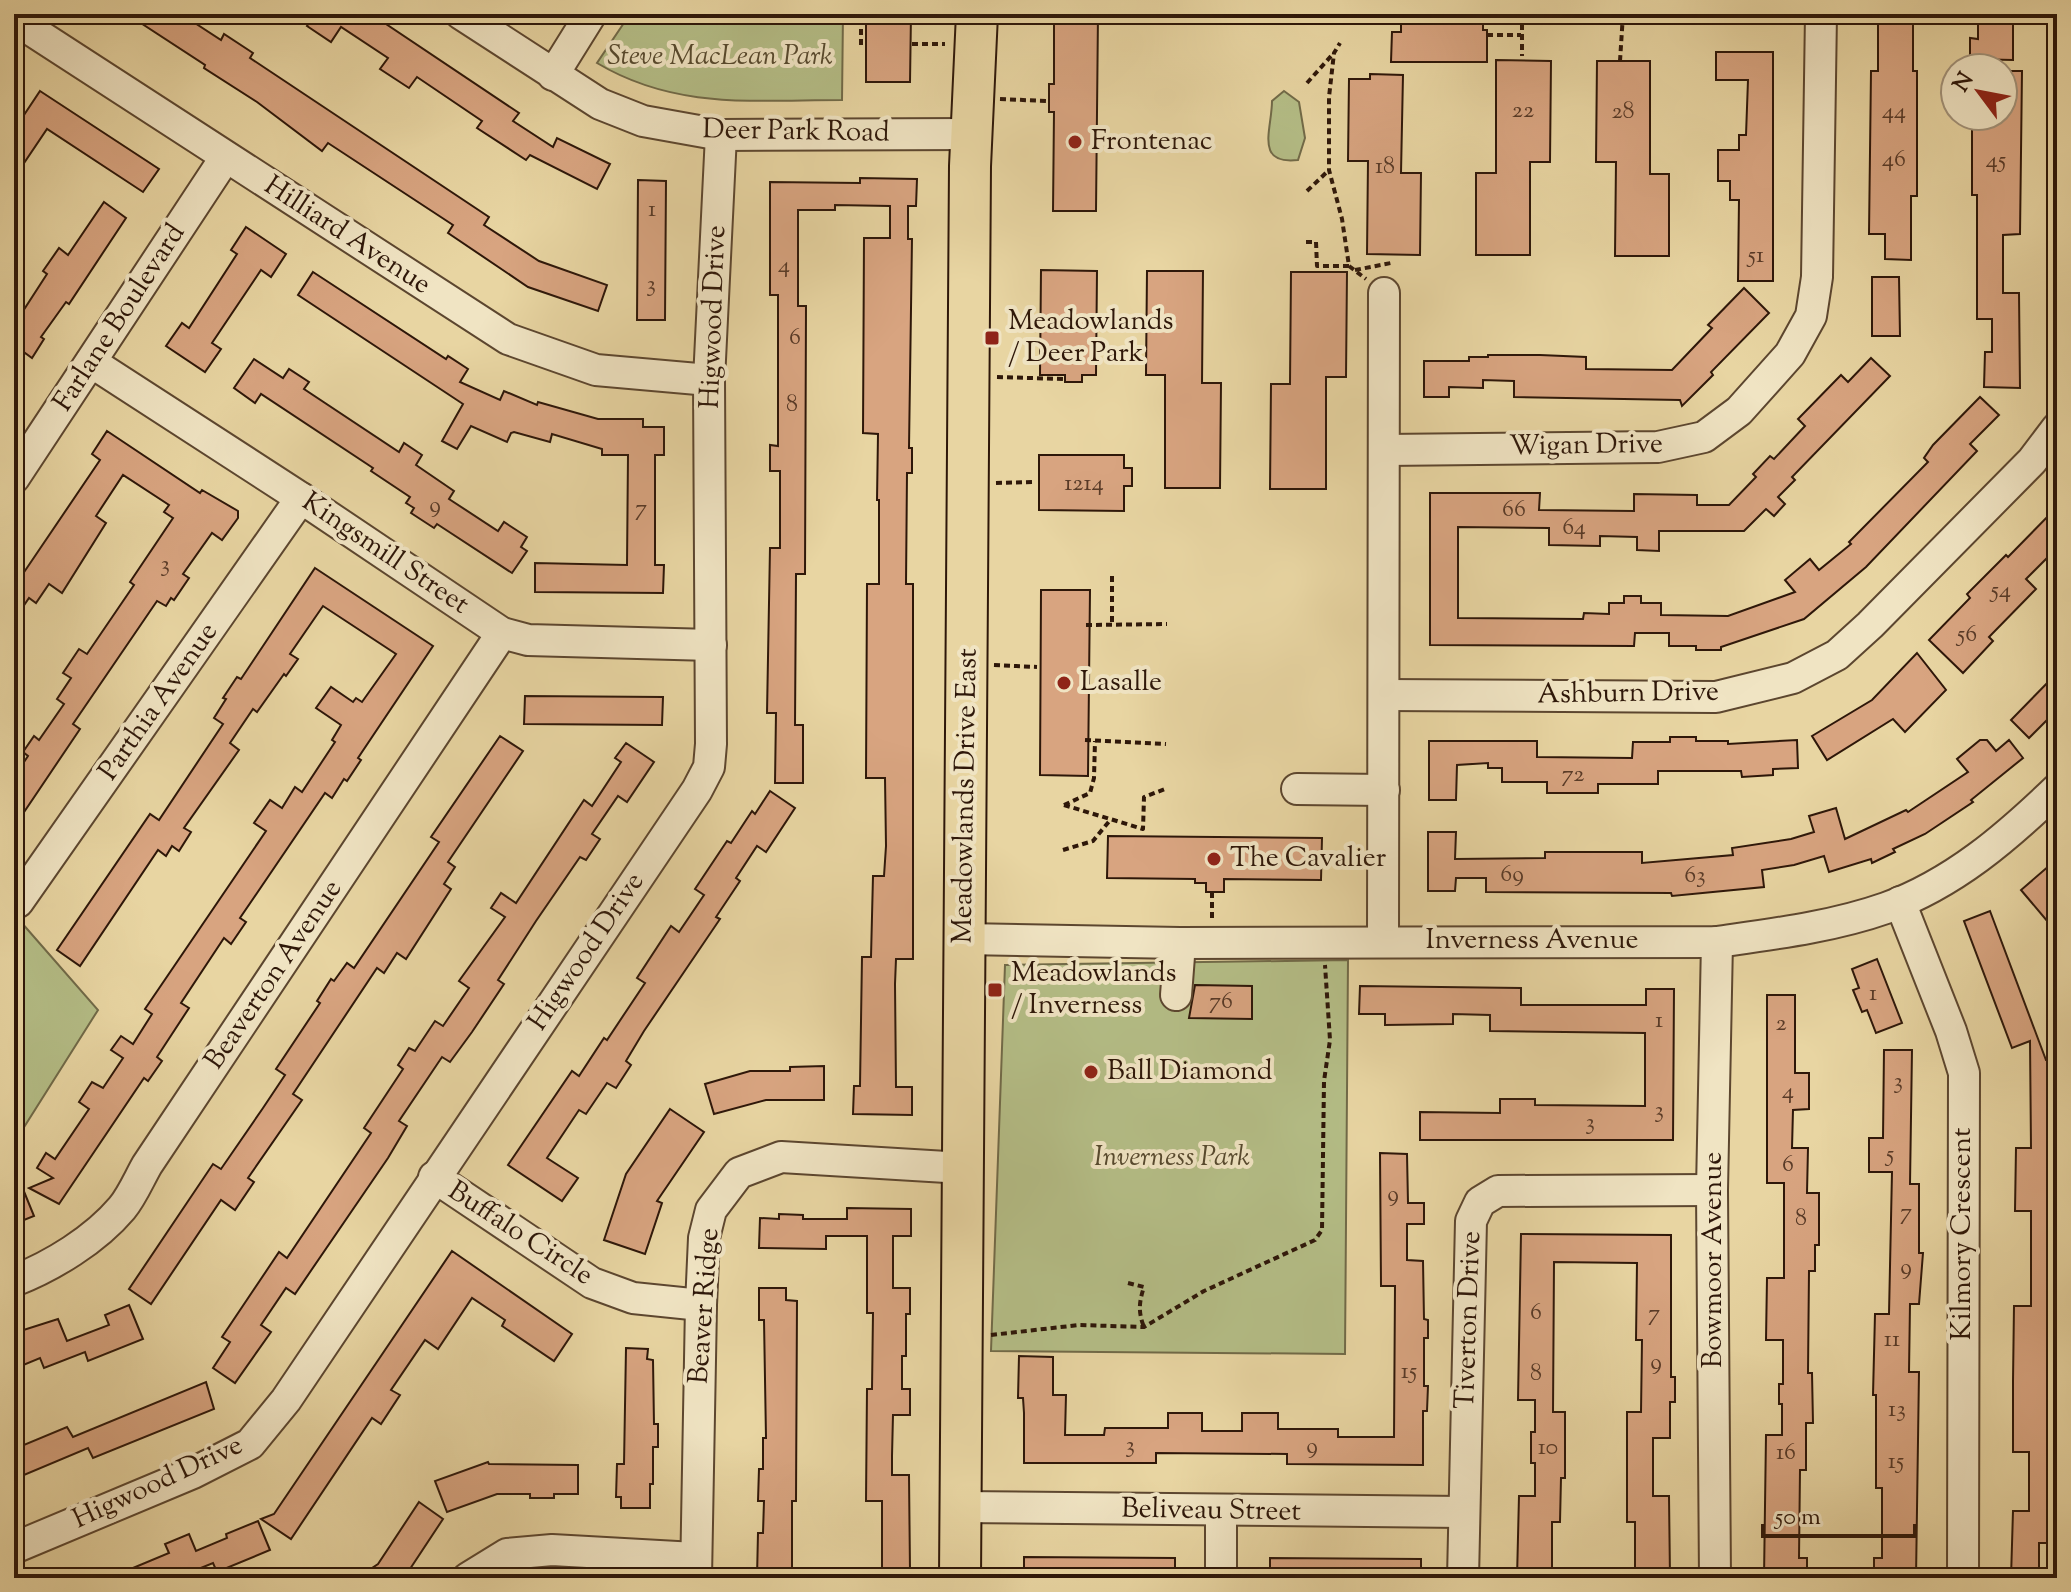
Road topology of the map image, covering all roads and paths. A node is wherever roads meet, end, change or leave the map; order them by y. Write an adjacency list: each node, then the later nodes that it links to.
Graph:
1 (461, 14): 17 (street, Deer Park Road)
2 (591, 14): 17 (street)
3 (861, 14): 13 (path)
4 (1522, 14): 10 (path)
5 (1623, 14): 16 (path)
6 (1821, 14): 35 (street, Wigan Drive)
7 (15, 21): 23 (street, Hilliard Avenue)
8 (967, 29): 12 (path); 21 (main road, Meadowlands Drive East)
9 (1487, 35): 10 (path)
10 (1522, 35): 15 (path)
11 (1340, 43): 14 (path)
12 (912, 44)
13 (861, 45)
14 (1334, 53): 18 (path); 24 (path)
15 (1522, 56)
16 (1620, 61)
17 (553, 75): 22 (street, Deer Park Road)
18 (1307, 83)
19 (994, 99): 20 (path)
20 (1046, 101)
21 (970, 134): 22 (street, Deer Park Road); 46 (main road, Meadowlands Drive East)
22 (721, 135): 33 (street, Higwood Drive)
23 (225, 158): 30 (street, Farlane Boulevard); 33 (street, Hilliard Avenue)
24 (1329, 170): 25 (path); 26 (path)
25 (1307, 191)
26 (1306, 242)
27 (1391, 263): 28 (path)
28 (1355, 270)
29 (1384, 293): 35 (street)
30 (91, 362): 36 (street, Farlane Boulevard); 39 (street, Kingsmill Street)
31 (994, 377): 32 (path)
32 (1063, 379)
33 (709, 380): 45 (street, Higwood Drive)
34 (2057, 428): 48 (street, Ashburn Drive)
35 (1385, 450): 48 (street)
36 (14, 478)
37 (1035, 482): 38 (path)
38 (994, 483)
39 (301, 498): 44 (street, Kingsmill Street); 58 (street, Parthia Avenue)
40 (1112, 576): 43 (path)
41 (1167, 624): 43 (path)
42 (1086, 625): 43 (path)
43 (1112, 625)
44 (502, 633): 45 (street, Kingsmill Street); 69 (street, Beaverton Avenue)
45 (711, 645): 67 (street, Higwood Drive)
46 (968, 663): 47 (path); 60 (main road, Meadowlands Drive East)
47 (1037, 667)
48 (1384, 695): 55 (street)
49 (1085, 740): 50 (path)
50 (1095, 741): 51 (path); 56 (path)
51 (1166, 744)
52 (1165, 789): 56 (path)
53 (1297, 789): 55 (street)
54 (2057, 789): 59 (street, Inverness Avenue)
55 (1384, 790): 61 (street)
56 (1111, 819): 57 (path)
57 (1063, 850)
58 (14, 902)
59 (1900, 902): 62 (street, Inverness Avenue); 84 (street, Kilmory Crescent)
60 (964, 939): 63 (street, Inverness Avenue); 66 (main road, Meadowlands Drive East)
61 (1383, 940): 62 (street, Inverness Avenue); 64 (street, Inverness Avenue)
62 (1717, 942): 68 (street, Bowmoor Avenue)
63 (1180, 943): 64 (street, Inverness Avenue); 65 (street)
64 (1324, 943): 72 (path)
65 (1176, 995)
66 (963, 1168): 71 (street, Beaver Ridge); 73 (main road, Meadowlands Drive East)
67 (434, 1177): 71 (street, Buffalo Circle); 77 (street, Higwood Drive)
68 (1712, 1190): 76 (street, Tiverton Drive); 83 (street, Bowmoor Avenue)
69 (14, 1281)
70 (1128, 1283): 72 (path)
71 (701, 1305): 78 (street, Beaver Ridge)
72 (1144, 1327): 73 (path)
73 (961, 1336): 74 (main road, Meadowlands Drive East)
74 (960, 1507): 75 (street, Beliveau Street); 80 (main road, Meadowlands Drive East)
75 (1221, 1512): 76 (street, Beliveau Street); 81 (street)
76 (1463, 1512): 82 (street, Tiverton Drive)
77 (14, 1548)
78 (696, 1568): 79 (street)
79 (468, 1578)
80 (960, 1578)
81 (1221, 1578)
82 (1463, 1578)
83 (1715, 1578)
84 (1963, 1578)

